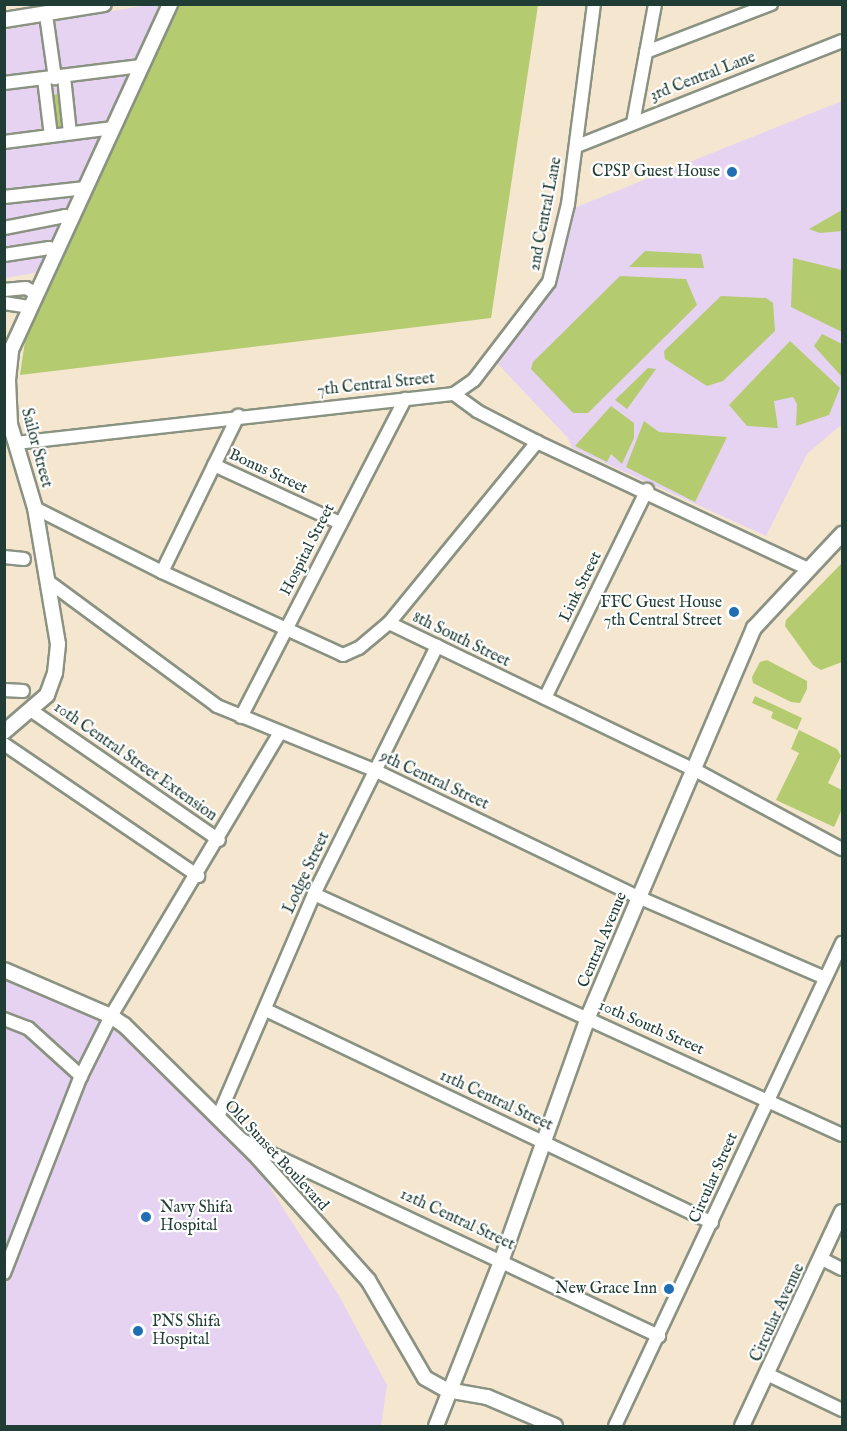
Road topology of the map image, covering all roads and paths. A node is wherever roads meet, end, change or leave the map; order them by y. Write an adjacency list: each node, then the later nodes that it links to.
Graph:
1 (104, 4): 6 (street)
2 (170, 4): 10 (street, Sailor Street)
3 (594, 4): 18 (street, 2nd Central Lane)
4 (655, 4): 9 (street)
5 (771, 4): 9 (street)
6 (46, 15): 7 (street); 11 (street)
7 (4, 20)
8 (843, 41): 13 (street, 3rd Central Lane)
9 (646, 52): 13 (street)
10 (141, 66): 11 (street); 14 (street, Sailor Street)
11 (55, 78): 12 (street); 15 (street); 16 (street)
12 (4, 83)
13 (633, 123): 18 (street, 3rd Central Lane)
14 (113, 128): 15 (street); 19 (street, Sailor Street)
15 (70, 134): 16 (street)
16 (51, 136): 17 (street)
17 (4, 142)
18 (576, 146): 29 (street, 2nd Central Lane)
19 (86, 188): 20 (street); 21 (street, Sailor Street)
20 (4, 197)
21 (71, 219): 22 (street); 23 (street, Sailor Street)
22 (4, 228)
23 (55, 251): 24 (street); 26 (street, Sailor Street)
24 (4, 255)
25 (4, 290): 26 (street)
26 (35, 292): 28 (street, Sailor Street)
27 (4, 303): 28 (street)
28 (29, 307): 33 (street, Sailor Street)
29 (454, 394): 30 (street, 7th Central Street); 32 (street, 7th Central Street)
30 (405, 399): 31 (street, 7th Central Street); 37 (street, Hospital Street)
31 (238, 416): 33 (street, 7th Central Street); 34 (street, Bonus Street)
32 (537, 442): 35 (street, 7th Central Street); 44 (street)
33 (16, 443): 36 (street, Sailor Street)
34 (214, 465): 37 (street, Bonus Street); 42 (street, Bonus Street)
35 (646, 490): 41 (street, 7th Central Street); 49 (street, Link Street)
36 (35, 508): 42 (street, 8th South Street); 43 (street, Sailor Street)
37 (340, 523): 45 (street, Hospital Street)
38 (843, 534): 41 (street, Central Avenue)
39 (4, 557): 40 (street)
40 (24, 559)
41 (808, 569): 56 (street, Central Avenue)
42 (162, 572): 45 (street, 8th South Street)
43 (49, 582): 50 (street, Sailor Street); 51 (street, 9th Central Street)
44 (389, 623): 45 (street, 8th South Street); 46 (street, 8th South Street)
45 (287, 629): 51 (street, Hospital Street)
46 (437, 646): 49 (street, 8th South Street); 55 (street, Lodge Street)
47 (4, 690): 48 (street)
48 (23, 692)
49 (545, 699): 56 (street, 8th South Street)
50 (32, 711): 52 (street, Sailor Street); 57 (street, 10th Central Street Extension)
51 (241, 717): 53 (street, 9th Central Street)
52 (4, 732)
53 (280, 734): 55 (street, 9th Central Street); 57 (street)
54 (4, 744): 59 (street)
55 (374, 770): 60 (street, Lodge Street); 61 (street, 9th Central Street)
56 (695, 771): 58 (street, 8th South Street); 61 (street, Central Avenue)
57 (219, 840): 59 (street)
58 (843, 849)
59 (198, 876): 66 (street)
60 (315, 894): 65 (street, Lodge Street); 67 (street, 10th South Street)
61 (638, 897): 64 (street, 9th Central Street); 67 (street, Central Avenue)
62 (843, 943): 64 (street, Circular Street)
63 (4, 970): 66 (street, Old Sunset Boulevard)
64 (825, 978): 70 (street, Circular Street)
65 (266, 1010): 71 (street, Lodge Street); 74 (street, 11th Central Street)
66 (111, 1016): 69 (street); 71 (street, Old Sunset Boulevard)
67 (588, 1017): 70 (street, 10th South Street); 74 (street, Central Avenue)
68 (4, 1019): 69 (street)
69 (81, 1076): 80 (street)
70 (767, 1099): 72 (street, 10th South Street); 76 (street, Circular Street)
71 (218, 1118): 73 (street, Old Sunset Boulevard)
72 (843, 1135)
73 (239, 1139): 78 (street, 12th Central Street); 83 (street, Old Sunset Boulevard)
74 (543, 1142): 76 (street, 11th Central Street); 78 (street, Central Avenue)
75 (843, 1212): 77 (street, Circular Avenue)
76 (712, 1222): 81 (street, Circular Street)
77 (822, 1259): 79 (street); 82 (street, Circular Avenue)
78 (502, 1260): 81 (street, 12th Central Street); 83 (street, Central Avenue)
79 (843, 1269)
80 (4, 1273)
81 (659, 1336): 87 (street, Circular Street)
82 (767, 1374): 84 (street); 88 (street, Circular Avenue)
83 (447, 1390): 85 (street); 86 (street)
84 (843, 1410)
85 (436, 1426)
86 (555, 1426)
87 (615, 1426)
88 (742, 1426)

